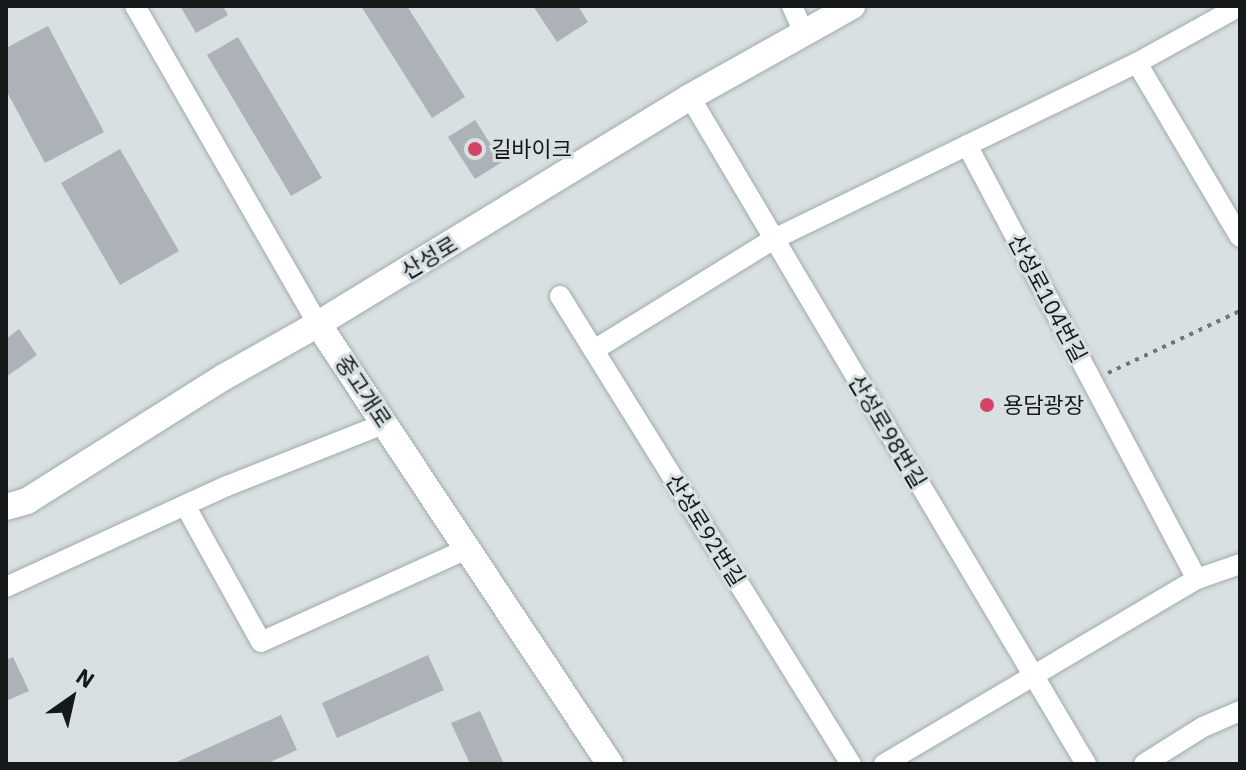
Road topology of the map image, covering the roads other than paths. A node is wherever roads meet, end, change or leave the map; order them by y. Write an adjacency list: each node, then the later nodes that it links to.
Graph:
1 (135, 6): 12 (street, 중고개로)
2 (792, 6): 5 (street)
3 (852, 6): 5 (street, 산성로)
4 (1240, 6): 6 (street)
5 (803, 31): 7 (street, 산성로)
6 (1137, 63): 8 (street); 9 (street)
7 (690, 97): 10 (street, 산성로98번길); 12 (street, 산성로)
8 (967, 145): 10 (street); 19 (street, 산성로104번길)
9 (1240, 237)
10 (774, 239): 13 (street); 21 (street, 산성로98번길)
11 (560, 296): 13 (street, 산성로92번길)
12 (318, 324): 14 (street, 중고개로); 15 (street, 산성로)
13 (594, 350): 24 (street, 산성로92번길)
14 (386, 423): 16 (street); 17 (street, 중고개로)
15 (6, 507)
16 (186, 507): 17 (street); 20 (street)
17 (469, 548): 23 (street, 중고개로)
18 (1240, 564): 19 (street)
19 (1197, 579): 21 (street)
20 (6, 587)
21 (1034, 677): 25 (street); 26 (street, 산성로98번길)
22 (1240, 711): 27 (street)
23 (610, 764)
24 (851, 764)
25 (884, 764)
26 (1086, 764)
27 (1144, 764)

